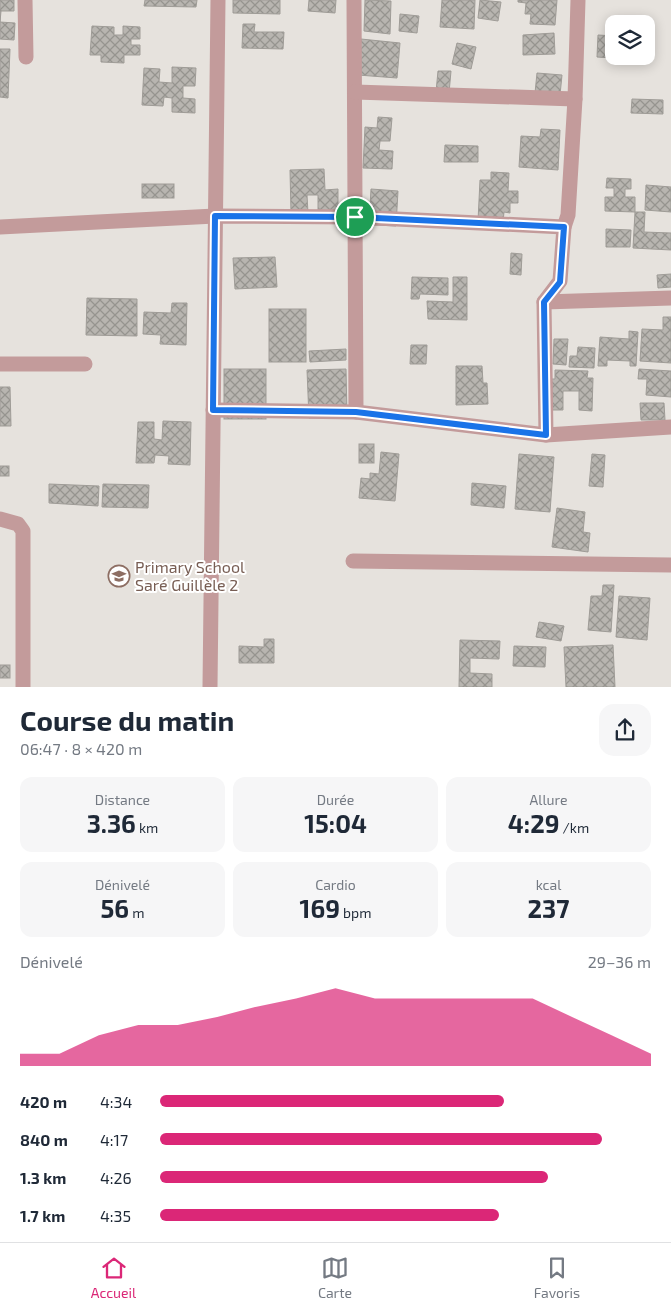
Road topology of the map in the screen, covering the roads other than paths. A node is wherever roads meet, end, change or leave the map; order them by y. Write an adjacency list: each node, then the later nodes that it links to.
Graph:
1 (25, 0): 5 (street)
2 (218, 0): 8 (street)
3 (354, 0): 6 (street)
4 (578, 0): 7 (street)
5 (26, 57)
6 (355, 92): 7 (street); 9 (street)
7 (575, 99): 11 (street)
8 (215, 216): 9 (street); 10 (street); 16 (street)
9 (355, 217): 11 (street); 17 (street)
10 (0, 227)
11 (564, 227): 13 (street)
12 (671, 298): 13 (street)
13 (544, 302): 19 (street)
14 (0, 364): 15 (street)
15 (85, 364)
16 (213, 410): 17 (street); 24 (street)
17 (356, 412): 19 (street)
18 (671, 427): 19 (street)
19 (546, 435)
20 (0, 519): 23 (street)
21 (353, 561): 22 (street)
22 (671, 565)
23 (23, 687)
24 (210, 687)

